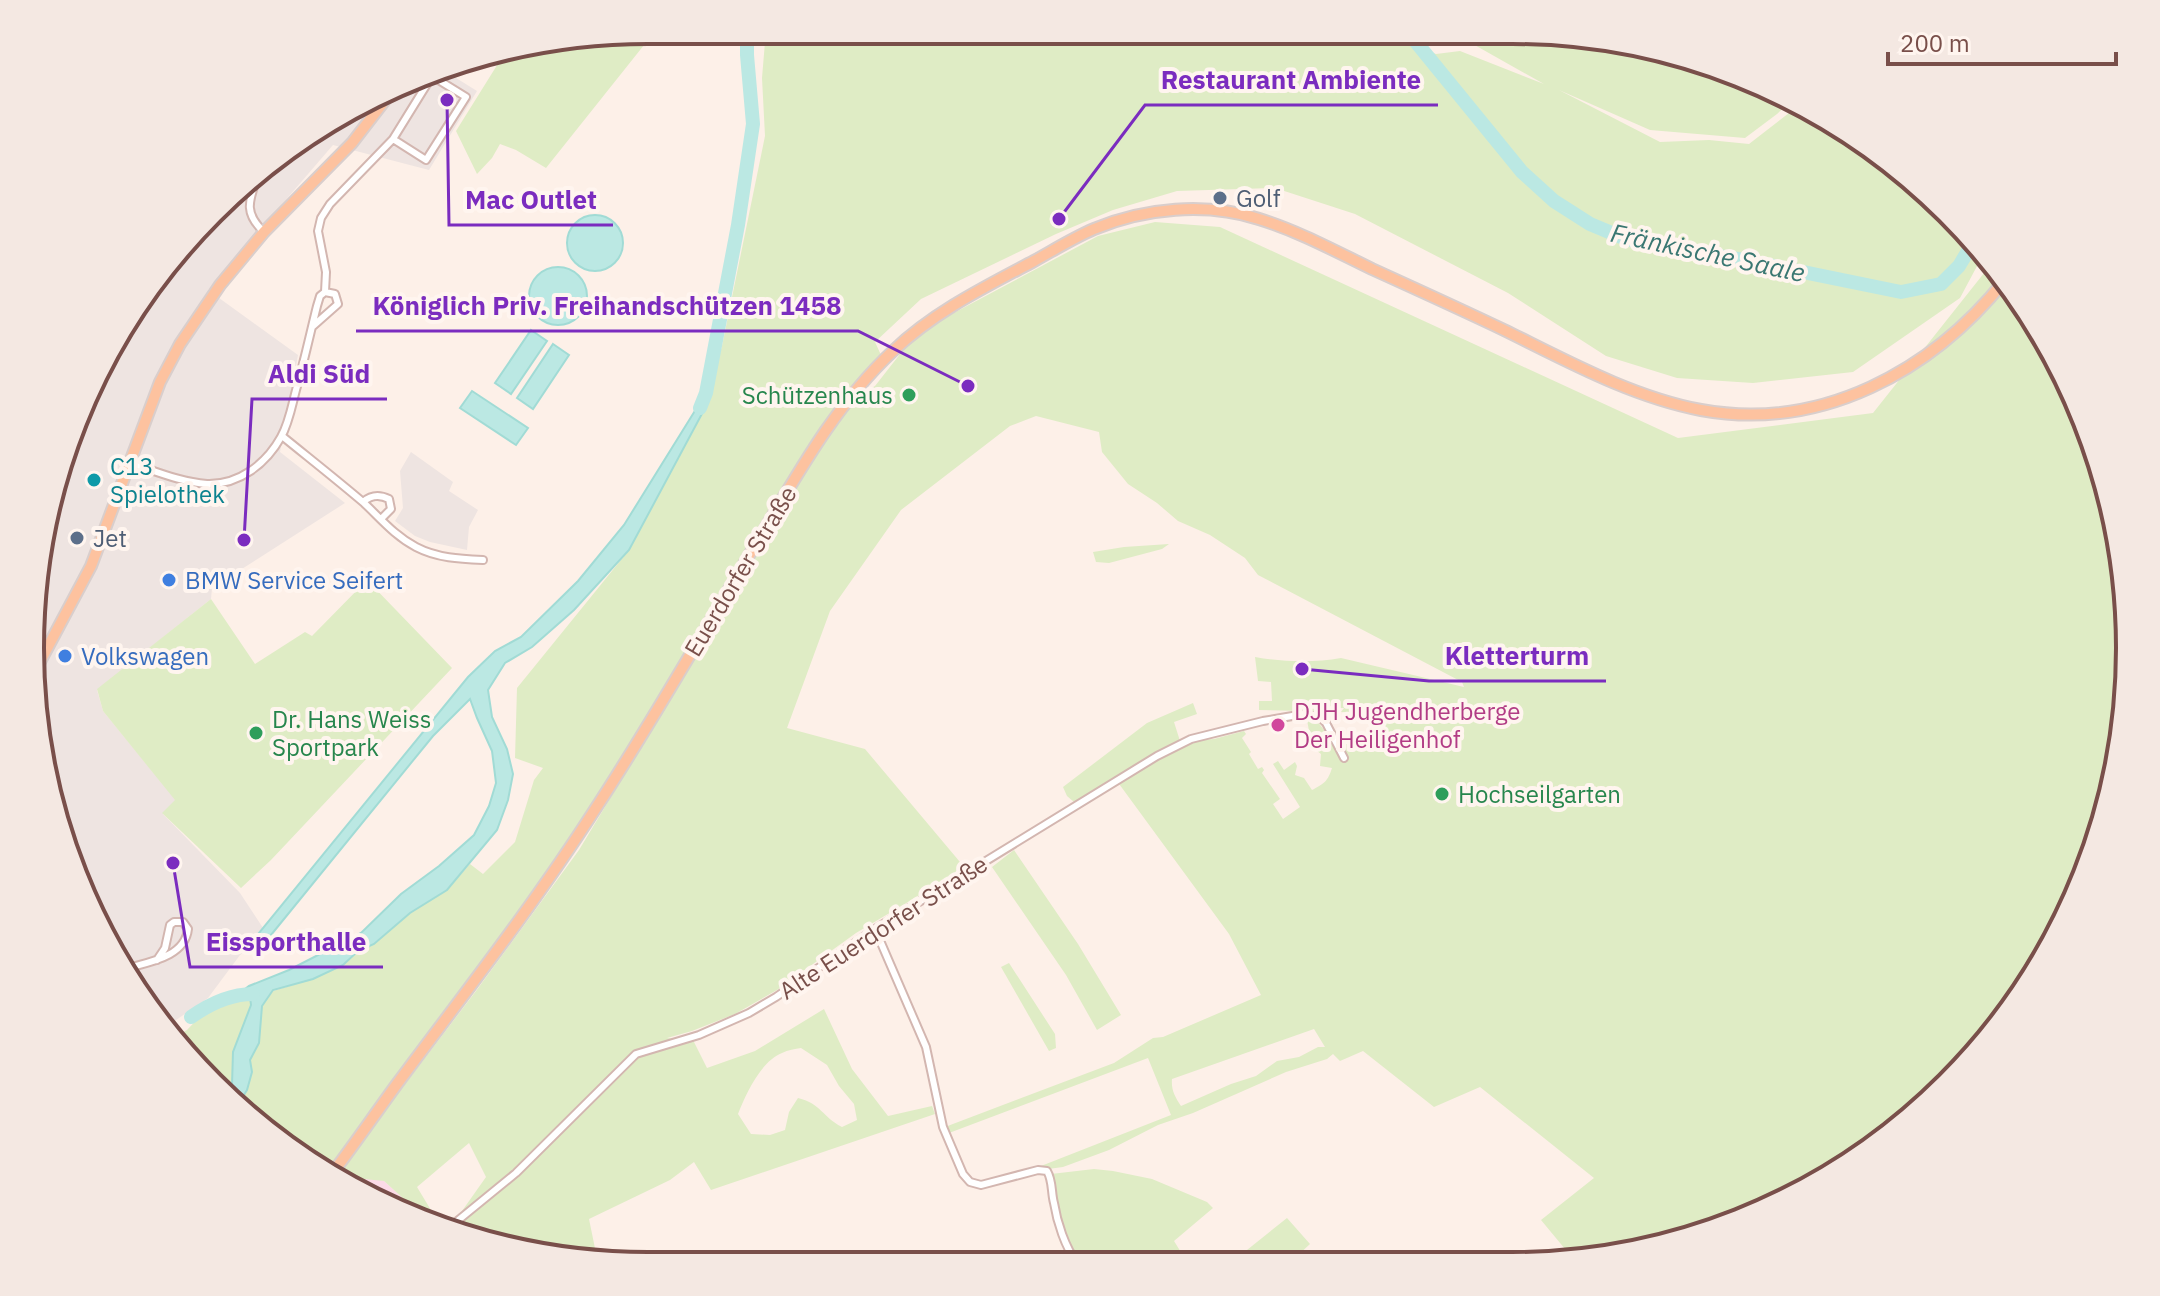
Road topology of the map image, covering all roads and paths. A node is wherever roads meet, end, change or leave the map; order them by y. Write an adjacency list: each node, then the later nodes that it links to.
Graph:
1 (440, 81): 4 (street)
2 (425, 87): 4 (street)
3 (380, 106): 6 (main road)
4 (393, 139): 8 (street)
5 (253, 192): 6 (street)
6 (264, 232): 11 (main road)
7 (1997, 289): 20 (main road, Euerdorfer Straße)
8 (325, 292): 9 (street); 9 (street)
9 (312, 327): 10 (street)
10 (282, 436): 11 (street); 12 (street)
11 (130, 463): 15 (main road)
12 (363, 502): 13 (street); 13 (street)
13 (381, 519): 14 (street)
14 (483, 560)
15 (44, 654)
16 (1344, 758): 17 (street, Alte Euerdorfer Straße)
17 (875, 929): 21 (street, Alte Euerdorfer Straße); 22 (street)
18 (157, 960): 18 (street); 19 (street)
19 (135, 966)
20 (338, 1166)
21 (457, 1221)
22 (1069, 1252)

